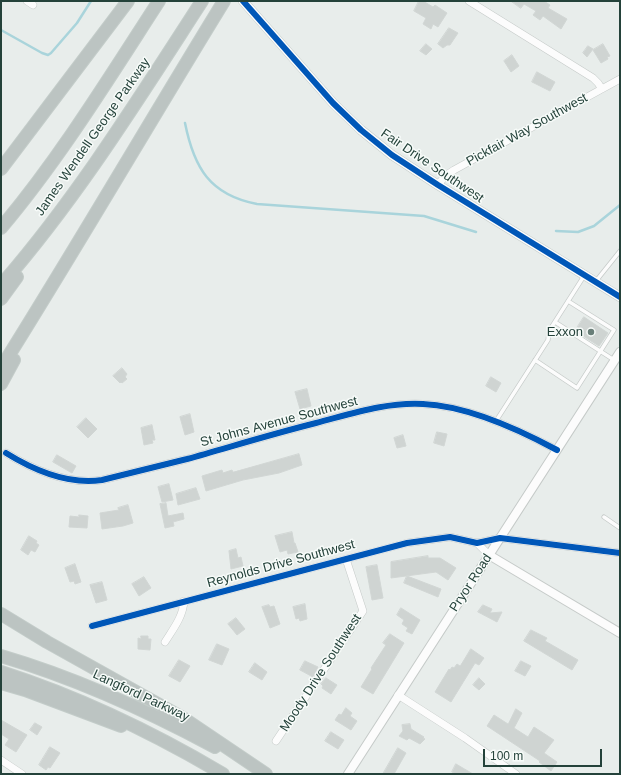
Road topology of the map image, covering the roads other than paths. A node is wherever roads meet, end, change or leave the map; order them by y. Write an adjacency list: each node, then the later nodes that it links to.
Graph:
1 (128, 1): 9 (highway)
2 (159, 1): 14 (highway, James Wendell George Parkway)
3 (202, 1): 12 (highway, James Wendell George Parkway)
4 (224, 1): 17 (highway)
5 (469, 1): 8 (street)
6 (246, 4): 13 (main road, Fair Drive Southwest)
7 (620, 79): 8 (street, Pickfair Way Southwest)
8 (602, 89): 13 (street, Pickfair Way Southwest)
9 (26, 135): 10 (highway); 11 (highway)
10 (1, 162)
11 (1, 169)
12 (79, 185): 19 (highway, James Wendell George Parkway); 21 (highway)
13 (438, 185): 16 (main road, Fair Drive Southwest)
14 (1, 228)
15 (620, 251): 18 (lane)
16 (584, 275): 18 (main road, Fair Drive Southwest); 22 (lane)
17 (59, 276): 28 (highway); 29 (highway)
18 (596, 282): 20 (main road, Fair Drive Southwest)
19 (1, 285)
20 (618, 294)
21 (1, 299)
22 (568, 301): 23 (lane); 24 (lane)
23 (555, 322): 24 (lane); 26 (lane)
24 (601, 352): 26 (lane); 27 (lane)
25 (620, 352): 27 (street, Pryor Road)
26 (535, 360): 30 (lane)
27 (615, 360): 31 (street, Pryor Road)
28 (1, 368)
29 (1, 384)
30 (496, 422): 31 (street, St Johns Avenue Southwest); 32 (street, St Johns Avenue Southwest)
31 (557, 450): 35 (street, Pryor Road)
32 (6, 453)
33 (604, 517): 34 (lane)
34 (620, 528)
35 (500, 538): 36 (street); 37 (street); 38 (street, Pryor Road)
36 (477, 543): 38 (street); 39 (street, Reynolds Drive Southwest)
37 (620, 553)
38 (489, 555): 43 (street); 48 (street, Pryor Road)
39 (346, 559): 40 (street, Reynolds Drive Southwest); 49 (street, Moody Drive Southwest)
40 (184, 601): 42 (street, Reynolds Drive Southwest); 44 (street)
41 (1, 614): 54 (highway)
42 (92, 626)
43 (620, 633)
44 (165, 642)
45 (1, 656): 54 (highway, Langford Parkway)
46 (1, 672): 50 (highway)
47 (1, 683): 50 (highway)
48 (398, 695): 55 (street, Pryor Road); 56 (street)
49 (276, 741)
50 (177, 747): 53 (highway)
51 (1, 760): 52 (street)
52 (22, 774)
53 (223, 774)
54 (265, 774)
55 (348, 774)
56 (516, 774)

